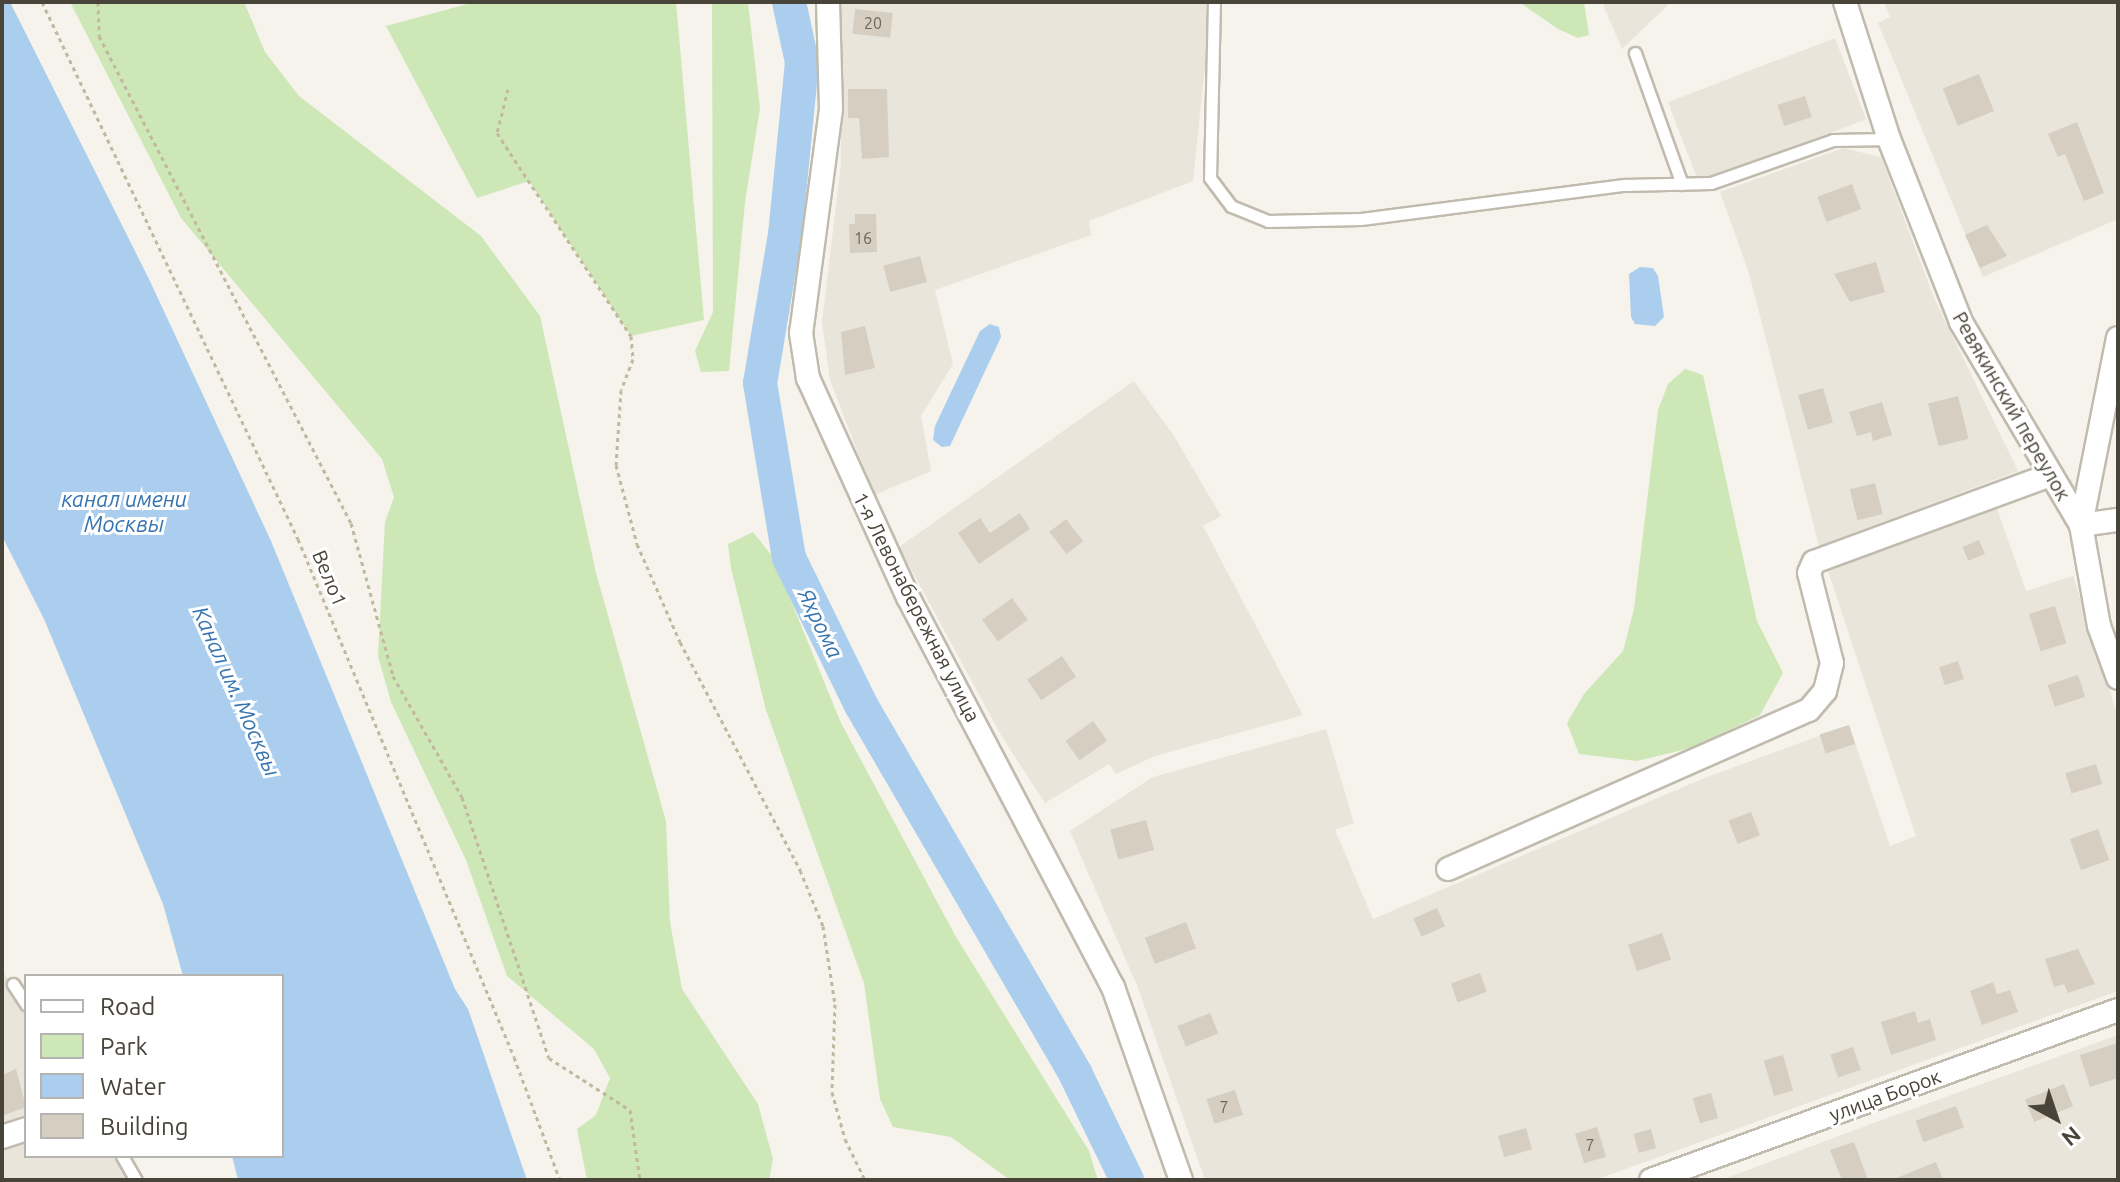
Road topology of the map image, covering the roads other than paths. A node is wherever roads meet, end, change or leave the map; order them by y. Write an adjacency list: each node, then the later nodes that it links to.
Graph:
1 (828, 2): 20 (street, 1-я Левонабережная улица)
2 (1214, 2): 6 (lane)
3 (1845, 2): 5 (street, Ревякинский переулок)
4 (1635, 53): 6 (lane)
5 (1889, 139): 6 (lane); 8 (street, Ревякинский переулок)
6 (1682, 184)
7 (2118, 338): 10 (street)
8 (2050, 475): 10 (street, Ревякинский переулок); 12 (street)
9 (2118, 520): 10 (street)
10 (2081, 525): 11 (street, Ревякинский переулок)
11 (2118, 678)
12 (1448, 869)
13 (13, 984): 14 (lane)
14 (24, 1001)
15 (2118, 1010): 21 (street, улица Борок)
16 (24, 1130): 17 (street)
17 (2, 1137)
18 (123, 1158): 19 (lane)
19 (136, 1180)
20 (1181, 1180)
21 (1651, 1180)

